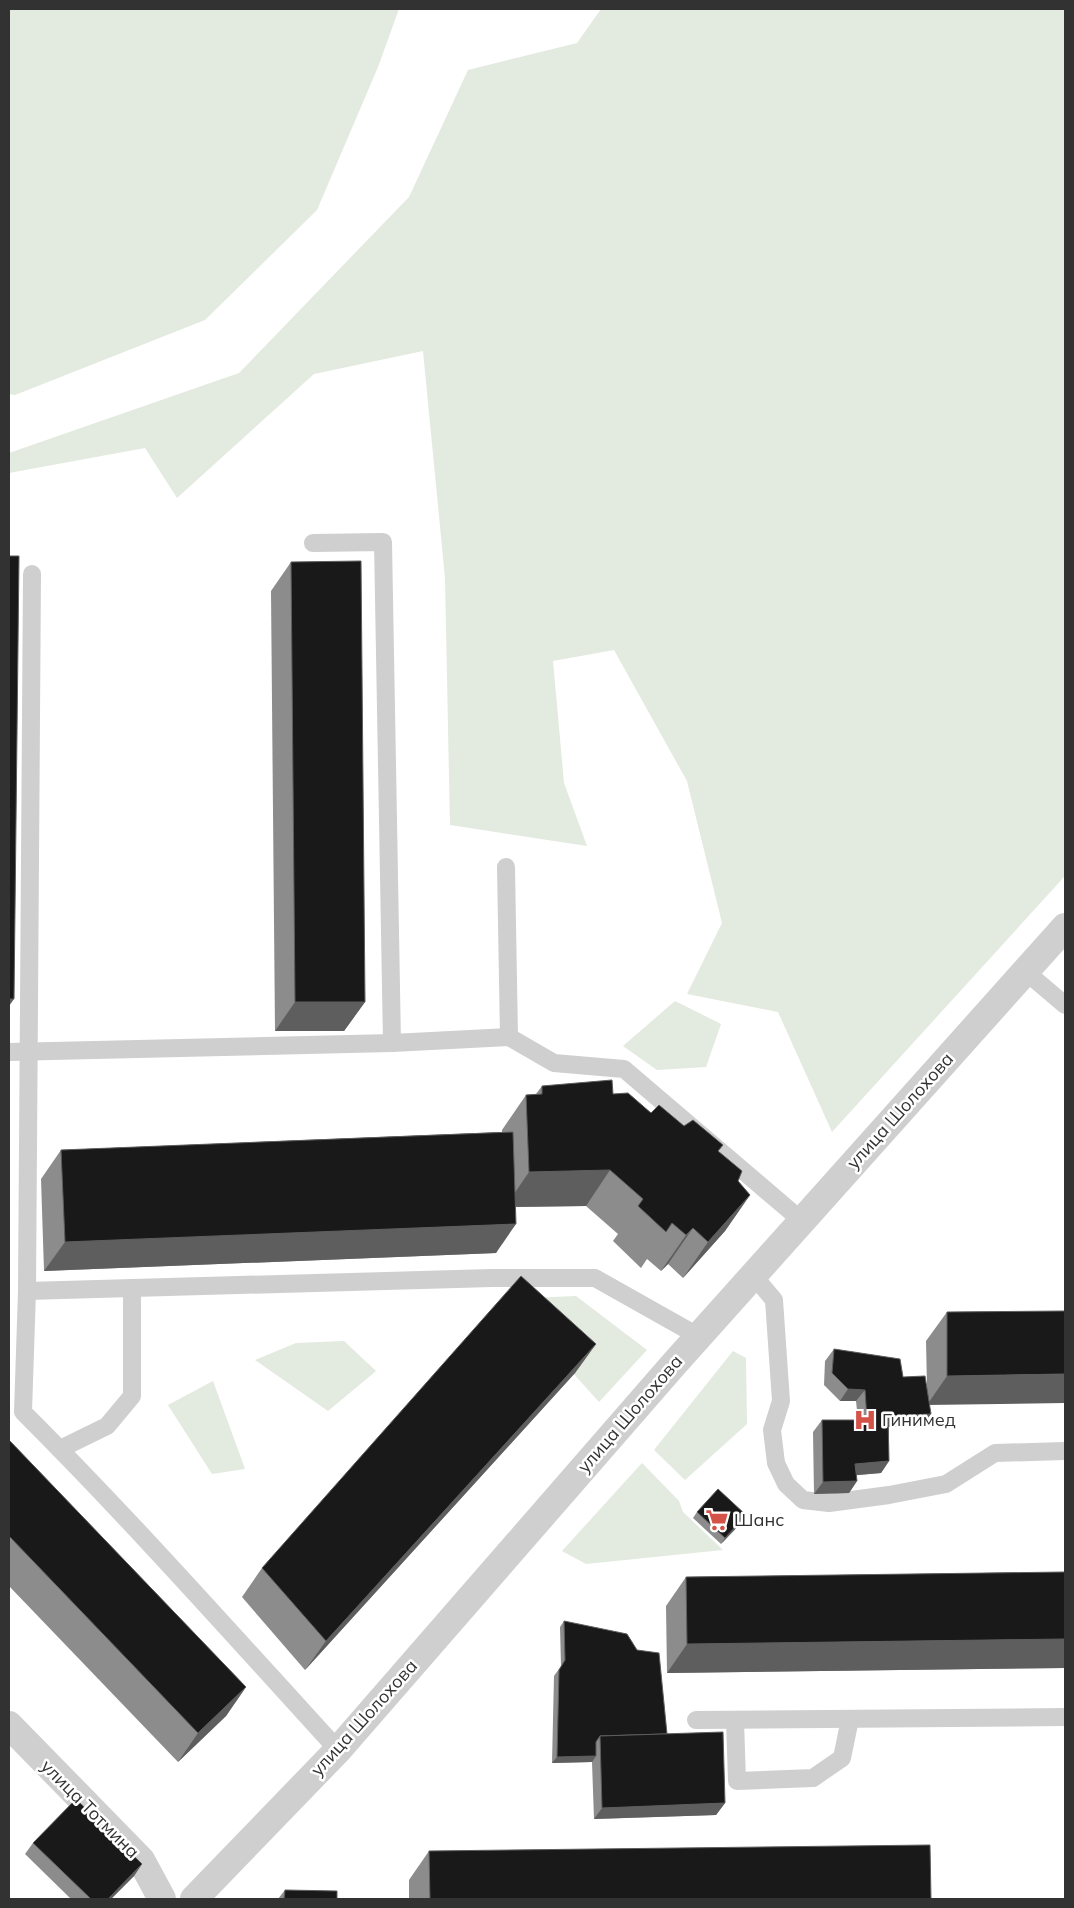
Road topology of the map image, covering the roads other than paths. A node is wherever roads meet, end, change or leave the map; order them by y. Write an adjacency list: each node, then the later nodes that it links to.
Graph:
1 (313, 543): 8 (lane)
2 (32, 574): 10 (lane)
3 (506, 867): 7 (lane)
4 (1065, 927): 5 (street, улица Шолохова)
5 (1025, 971): 6 (lane); 11 (street, улица Шолохова)
6 (1065, 1005)
7 (508, 1038): 8 (lane); 11 (lane)
8 (392, 1043): 10 (lane)
9 (9, 1052): 10 (lane)
10 (28, 1052): 14 (lane)
11 (802, 1221): 12 (street, улица Шолохова)
12 (754, 1274): 15 (street, улица Шолохова); 17 (lane)
13 (132, 1288): 14 (lane); 15 (lane); 16 (lane)
14 (27, 1290): 16 (lane)
15 (698, 1336): 23 (street, улица Шолохова)
16 (60, 1449): 23 (lane)
17 (1065, 1451)
18 (1065, 1717): 19 (lane)
19 (850, 1719): 21 (lane); 21 (lane)
20 (696, 1720): 21 (lane)
21 (735, 1720)
22 (9, 1725): 24 (street, улица Тотмина)
23 (338, 1750): 25 (street, улица Шолохова)
24 (162, 1899)
25 (194, 1899)

